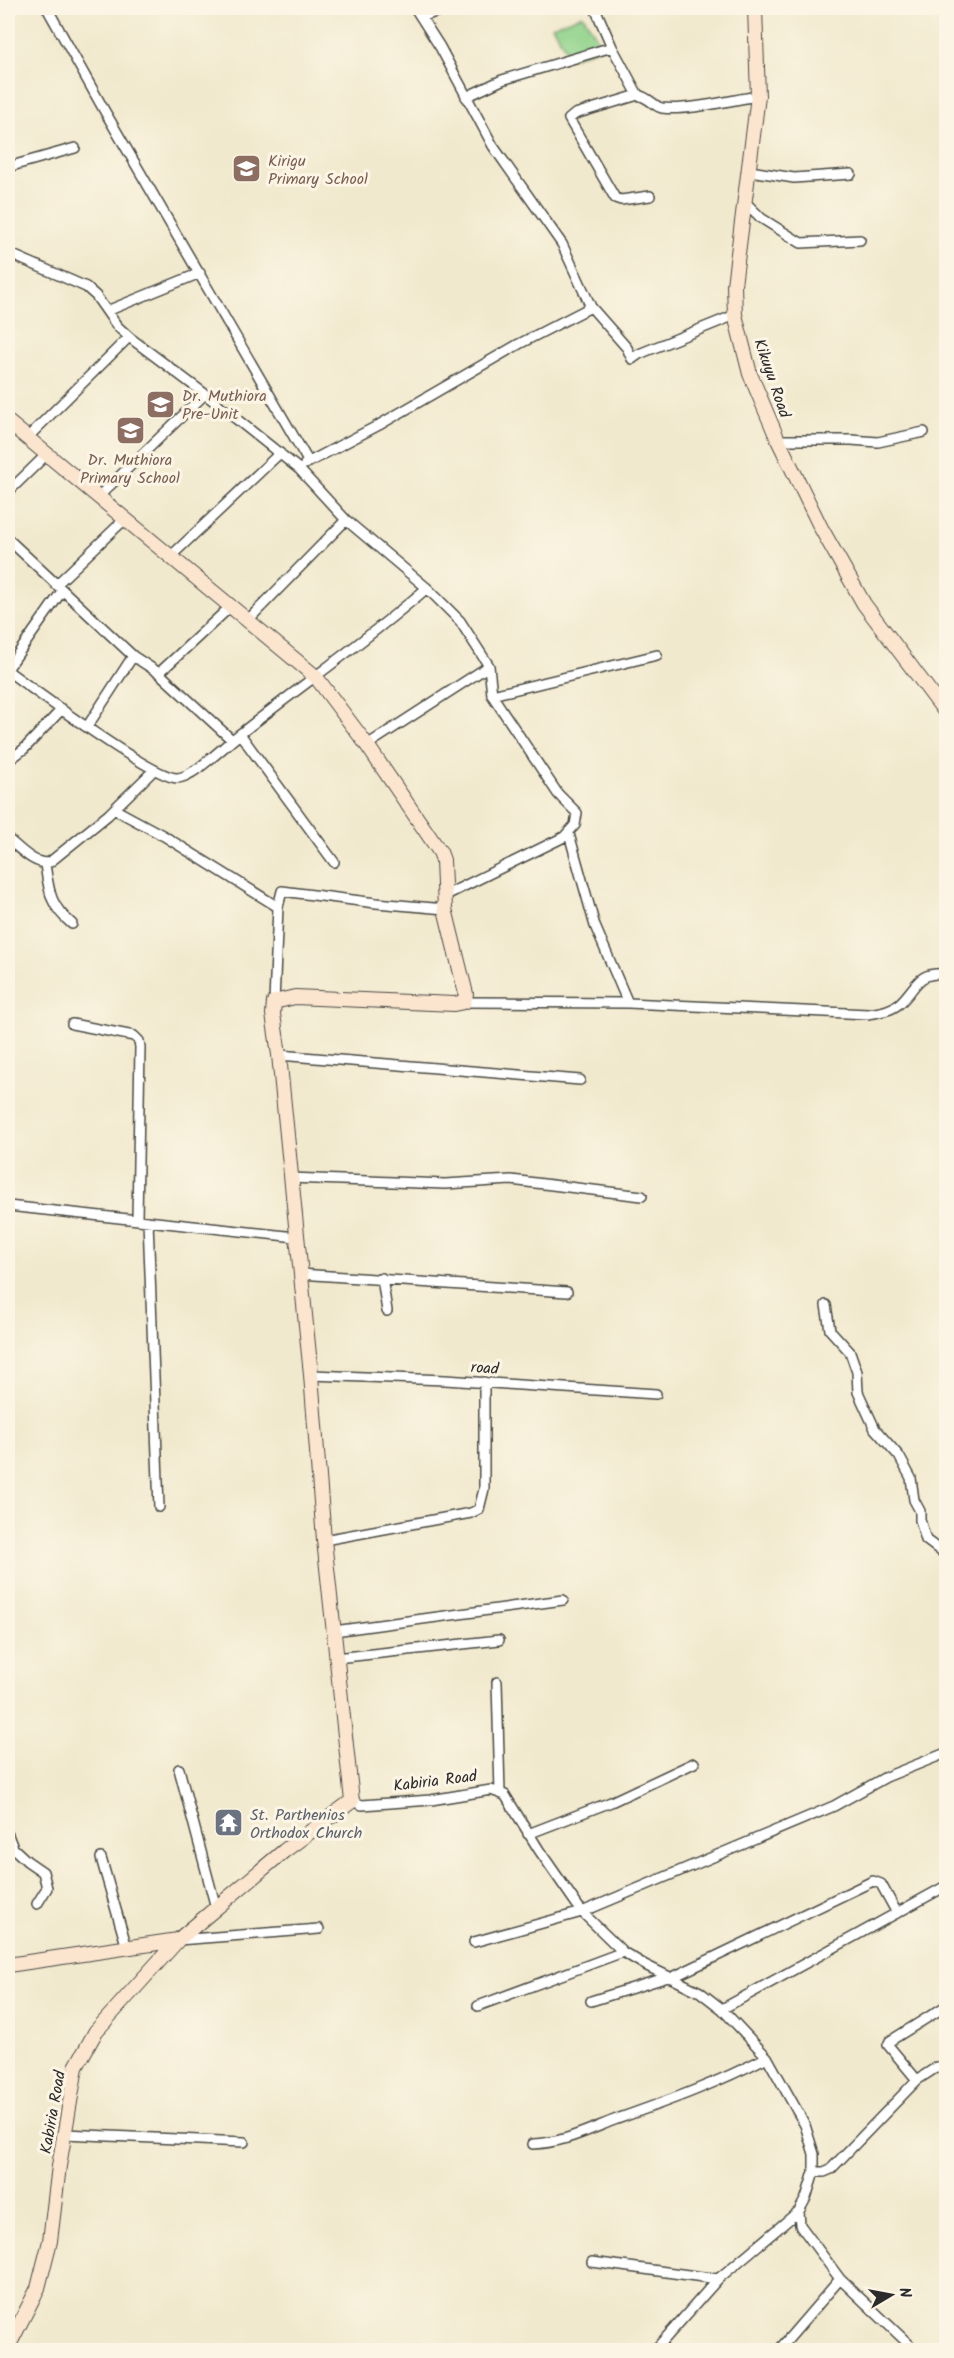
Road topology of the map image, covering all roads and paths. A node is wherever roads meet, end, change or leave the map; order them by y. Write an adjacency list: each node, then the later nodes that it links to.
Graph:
1 (47, 8): 21 (street)
2 (415, 8): 8 (street)
3 (447, 8): 8 (street)
4 (595, 8): 9 (street)
5 (699, 8): 6 (street)
6 (705, 8)
7 (755, 8): 11 (main road, Kikuyu Road)
8 (421, 17): 12 (street)
9 (612, 47): 10 (street); 12 (street)
10 (638, 95): 11 (street); 17 (street)
11 (758, 96): 15 (main road, Kikuyu Road)
12 (466, 97): 22 (street)
13 (75, 148): 14 (street)
14 (8, 167)
15 (750, 171): 16 (street); 18 (main road, Kikuyu Road)
16 (851, 174)
17 (650, 196)
18 (745, 202): 19 (street); 24 (main road, Kikuyu Road)
19 (860, 240)
20 (8, 254): 23 (street)
21 (200, 273): 23 (street); 33 (street)
22 (591, 307): 24 (street); 33 (street)
23 (107, 311): 25 (street)
24 (735, 315): 30 (main road, Kikuyu Road)
25 (129, 337): 26 (street); 29 (street)
26 (205, 394): 31 (street); 36 (street)
27 (8, 422): 29 (main road)
28 (924, 432): 30 (street)
29 (27, 438): 32 (main road)
30 (777, 440): 53 (main road, Kikuyu Road)
31 (280, 453): 34 (street); 40 (street)
32 (46, 455): 35 (street); 36 (main road)
33 (308, 461): 34 (street)
34 (299, 470): 38 (street)
35 (8, 492)
36 (98, 497): 37 (main road)
37 (125, 519): 40 (main road); 41 (street)
38 (346, 520): 42 (street); 44 (street)
39 (8, 539): 41 (street)
40 (170, 557): 43 (main road)
41 (59, 588): 46 (street); 48 (street)
42 (427, 588): 47 (street); 50 (street)
43 (230, 607): 44 (main road); 49 (street)
44 (247, 621): 50 (main road)
45 (657, 655): 51 (street)
46 (134, 656): 49 (street); 54 (street)
47 (489, 666): 51 (street); 56 (street)
48 (8, 670): 52 (street)
49 (159, 673): 55 (street)
50 (316, 677): 55 (street); 56 (main road)
51 (492, 695): 60 (street)
52 (62, 709): 54 (street); 57 (street)
53 (946, 712)
54 (87, 727): 58 (street)
55 (236, 737): 58 (street); 62 (street)
56 (367, 745): 64 (main road)
57 (8, 761)
58 (154, 770): 59 (street)
59 (114, 809): 63 (street); 65 (street)
60 (569, 834): 64 (street); 70 (street)
61 (8, 839): 63 (street)
62 (334, 862)
63 (45, 864): 66 (street)
64 (445, 902): 65 (street); 69 (main road)
65 (278, 907): 68 (street)
66 (72, 924)
67 (946, 974): 70 (street)
68 (274, 1002): 69 (main road); 72 (main road)
69 (464, 1002): 70 (street)
70 (628, 1003)
71 (72, 1024): 77 (street)
72 (279, 1055): 73 (street); 74 (main road)
73 (580, 1080)
74 (290, 1178): 75 (street); 79 (main road)
75 (642, 1196)
76 (8, 1206): 77 (street)
77 (137, 1220): 78 (street)
78 (148, 1221): 79 (street); 88 (street)
79 (296, 1237): 80 (main road)
80 (300, 1274): 81 (street); 85 (main road)
81 (382, 1278): 82 (street); 84 (street)
82 (567, 1292)
83 (826, 1305): 90 (street)
84 (387, 1311)
85 (311, 1375): 86 (street, road); 89 (main road)
86 (484, 1382): 87 (street, road); 89 (street)
87 (656, 1395)
88 (159, 1507)
89 (324, 1540): 92 (main road)
90 (946, 1555)
91 (563, 1600): 92 (street)
92 (334, 1631): 94 (main road)
93 (498, 1640): 94 (street)
94 (336, 1658): 100 (main road)
95 (497, 1682): 99 (street)
96 (946, 1753): 107 (street)
97 (694, 1763): 101 (street)
98 (179, 1769): 106 (street)
99 (500, 1792): 100 (street, Kabiria Road); 101 (street, Kabiria Road)
100 (352, 1801): 106 (main road, Kabiria Road)
101 (528, 1834): 107 (street, Kabiria Road)
102 (8, 1836): 105 (street)
103 (101, 1858): 112 (street)
104 (946, 1886): 108 (street)
105 (37, 1904)
106 (216, 1908): 110 (main road, Kabiria Road)
107 (582, 1912): 111 (street); 113 (street, Kabiria Road)
108 (897, 1913): 115 (street); 119 (street)
109 (319, 1929): 110 (street)
110 (178, 1940): 112 (main road); 123 (main road, Kabiria Road)
111 (474, 1942)
112 (127, 1948): 114 (main road)
113 (623, 1952): 115 (street, Kabiria Road); 117 (street)
114 (8, 1965)
115 (669, 1977): 116 (street); 119 (street, Kabiria Road)
116 (591, 2001)
117 (478, 2006)
118 (946, 2006): 122 (street)
119 (722, 2009): 120 (street, Kabiria Road)
120 (767, 2057): 125 (street); 126 (street, Kabiria Road)
121 (946, 2067): 122 (street)
122 (917, 2080): 126 (street)
123 (64, 2134): 124 (street); 131 (main road, Kabiria Road)
124 (244, 2142)
125 (533, 2144)
126 (814, 2172): 127 (street, Kabiria Road)
127 (800, 2211): 129 (street); 130 (street)
128 (592, 2262): 129 (street)
129 (718, 2279): 133 (street)
130 (840, 2279): 132 (street); 134 (street)
131 (8, 2347)
132 (909, 2348)
133 (655, 2350)
134 (779, 2350)

